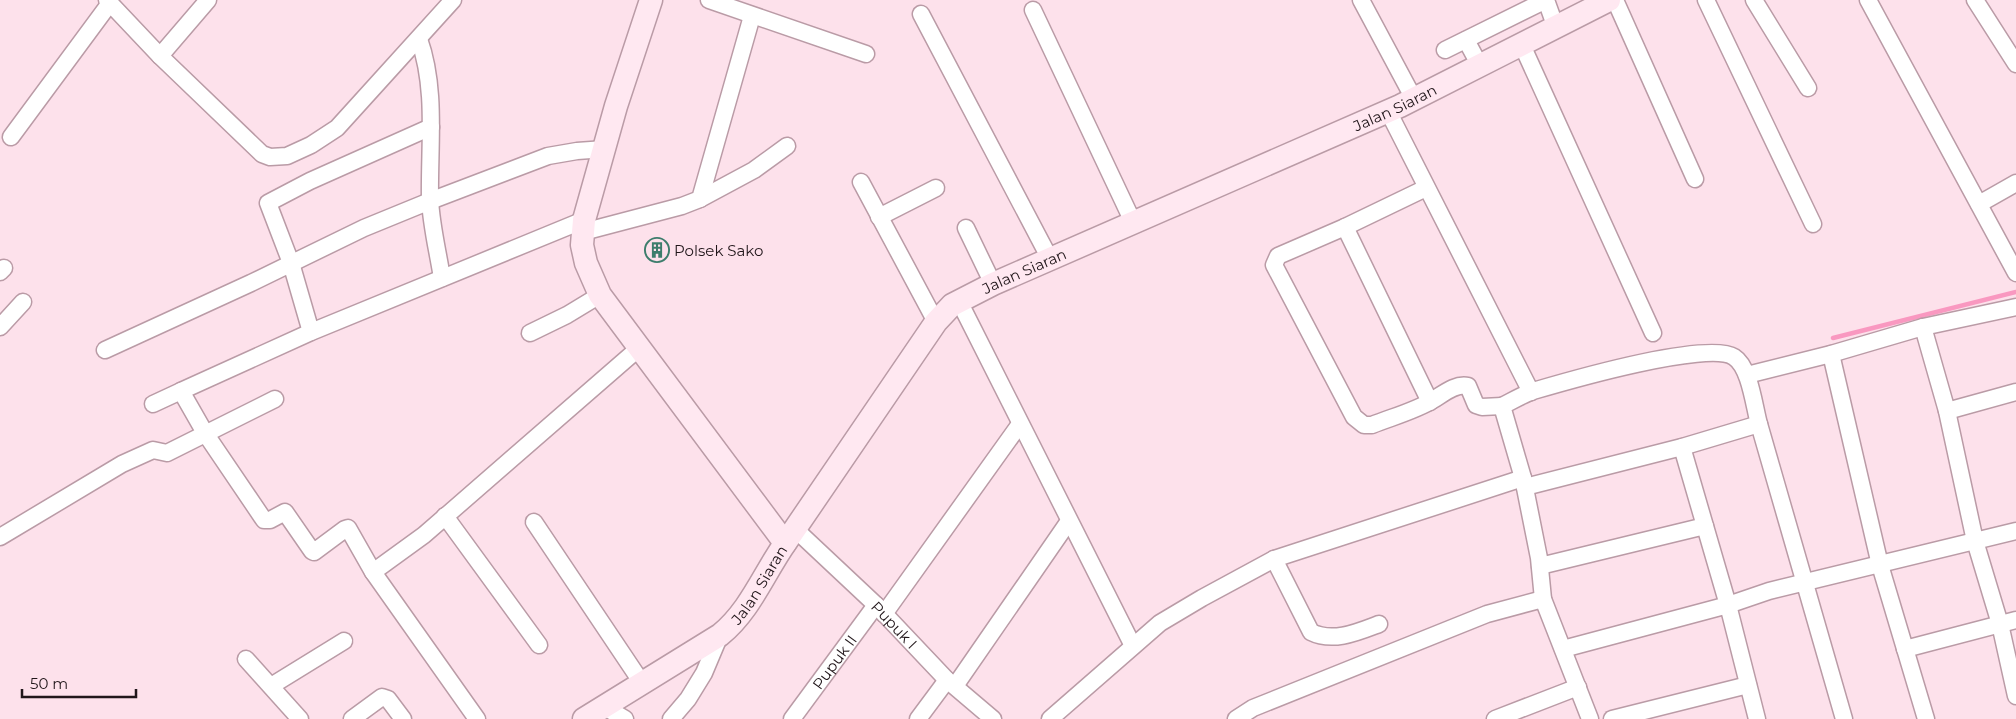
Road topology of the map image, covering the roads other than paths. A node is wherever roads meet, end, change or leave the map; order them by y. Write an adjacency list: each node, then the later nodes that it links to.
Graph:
1 (208, 0): 23 (street)
2 (452, 0): 18 (street)
3 (709, 0): 16 (street)
4 (1361, 0): 27 (street)
5 (1546, 0): 17 (street); 19 (street)
6 (1609, 0): 17 (street, Jalan Siaran)
7 (1615, 0): 33 (street)
8 (1706, 0): 43 (street)
9 (1754, 0): 26 (street)
10 (1868, 0): 40 (street)
11 (1975, 0): 24 (street)
12 (647, 1): 32 (street)
13 (108, 2): 23 (street); 30 (street)
14 (1034, 10): 42 (street)
15 (921, 14): 47 (street)
16 (752, 16): 22 (street); 38 (street)
17 (1556, 28): 20 (street, Jalan Siaran)
18 (419, 39): 23 (street); 29 (street)
19 (1466, 40): 21 (street); 25 (street)
20 (1522, 45): 25 (street, Jalan Siaran); 61 (street)
21 (1445, 50)
22 (866, 54)
23 (160, 56)
24 (2016, 64)
25 (1480, 66): 27 (street, Jalan Siaran)
26 (1808, 88)
27 (1414, 99): 28 (street, Jalan Siaran)
28 (1388, 111): 37 (street); 42 (street, Jalan Siaran)
29 (431, 127): 39 (street); 48 (street)
30 (11, 137)
31 (787, 146): 38 (street)
32 (605, 149): 39 (street); 44 (street)
33 (1695, 179)
34 (861, 182): 41 (street)
35 (2016, 184): 40 (street)
36 (936, 188): 41 (street)
37 (1426, 188): 45 (street); 67 (street)
38 (700, 199): 44 (street)
39 (430, 201): 48 (street); 50 (street)
40 (1979, 204): 49 (street)
41 (879, 217): 56 (street)
42 (1133, 222): 47 (street, Jalan Siaran)
43 (1813, 224)
44 (583, 226): 50 (street); 52 (street)
45 (1345, 227): 70 (street); 70 (street)
46 (966, 228): 51 (street)
47 (1050, 259): 51 (street, Jalan Siaran)
48 (291, 263): 59 (street); 63 (street)
49 (2016, 273)
50 (442, 278): 59 (street)
51 (993, 284): 53 (street, Jalan Siaran)
52 (600, 296): 60 (street); 62 (street)
53 (959, 301): 56 (street, Jalan Siaran); 74 (street)
54 (23, 302): 57 (street)
55 (2016, 307): 58 (street)
56 (936, 322): 84 (street, Jalan Siaran)
57 (0, 327)
58 (1923, 327): 64 (street); 73 (street)
59 (311, 332): 66 (street)
60 (530, 333)
61 (1653, 333)
62 (639, 348): 79 (street); 84 (street)
63 (105, 350)
64 (1831, 354): 65 (street); 88 (street)
65 (1747, 375): 67 (street); 75 (street)
66 (181, 391): 71 (street); 76 (street)
67 (1531, 392): 72 (street)
68 (2016, 392): 73 (street)
69 (275, 399): 76 (street)
70 (1430, 402): 72 (street)
71 (153, 404)
72 (1502, 406): 78 (street)
73 (1947, 411): 86 (street)
74 (1020, 424): 80 (street); 94 (street, Pupuk II)
75 (1759, 424): 77 (street); 91 (street)
76 (205, 433): 85 (street); 90 (street)
77 (1682, 447): 78 (street); 82 (street)
78 (1524, 482): 87 (street); 89 (street)
79 (445, 516): 90 (street); 99 (street)
80 (1069, 521): 100 (street); 105 (street)
81 (534, 522): 104 (street)
82 (1705, 526): 89 (street); 93 (street)
83 (2016, 531): 86 (street)
84 (790, 536): 94 (street, Pupuk I); 97 (street, Jalan Siaran)
85 (0, 537)
86 (1976, 541): 88 (street); 95 (street)
87 (1274, 559): 96 (street); 100 (street)
88 (1880, 565): 91 (street); 102 (street)
89 (1540, 566): 92 (street)
90 (373, 572): 115 (street)
91 (1805, 582): 93 (street); 128 (street)
92 (1544, 599): 101 (street); 123 (street)
93 (1728, 604): 101 (street); 106 (street)
94 (880, 609): 105 (street, Pupuk I); 119 (street, Pupuk II)
95 (2008, 622): 102 (street); 109 (street)
96 (1379, 624)
97 (720, 635): 104 (street, Jalan Siaran); 118 (street)
98 (344, 641): 107 (street)
99 (539, 645)
100 (1133, 646): 122 (street)
101 (1563, 649): 108 (street)
102 (1906, 649): 129 (street)
103 (246, 659): 107 (street)
104 (642, 683): 110 (street, Jalan Siaran)
105 (951, 683): 120 (street); 121 (street, Pupuk I)
106 (1748, 685): 111 (street); 127 (street)
107 (271, 686): 112 (street)
108 (1578, 687): 124 (street); 125 (street)
109 (2016, 696)
110 (603, 706): 116 (street, Jalan Siaran); 117 (street)
111 (1672, 712): 126 (street)
112 (300, 719)
113 (352, 719): 114 (street)
114 (402, 719)
115 (477, 719)
116 (584, 719)
117 (625, 719)
118 (671, 719)
119 (792, 719)
120 (918, 719)
121 (993, 719)
122 (1050, 719)
123 (1236, 719)
124 (1495, 719)
125 (1590, 719)
126 (1612, 719)
127 (1757, 719)
128 (1844, 719)
129 (1926, 719)

